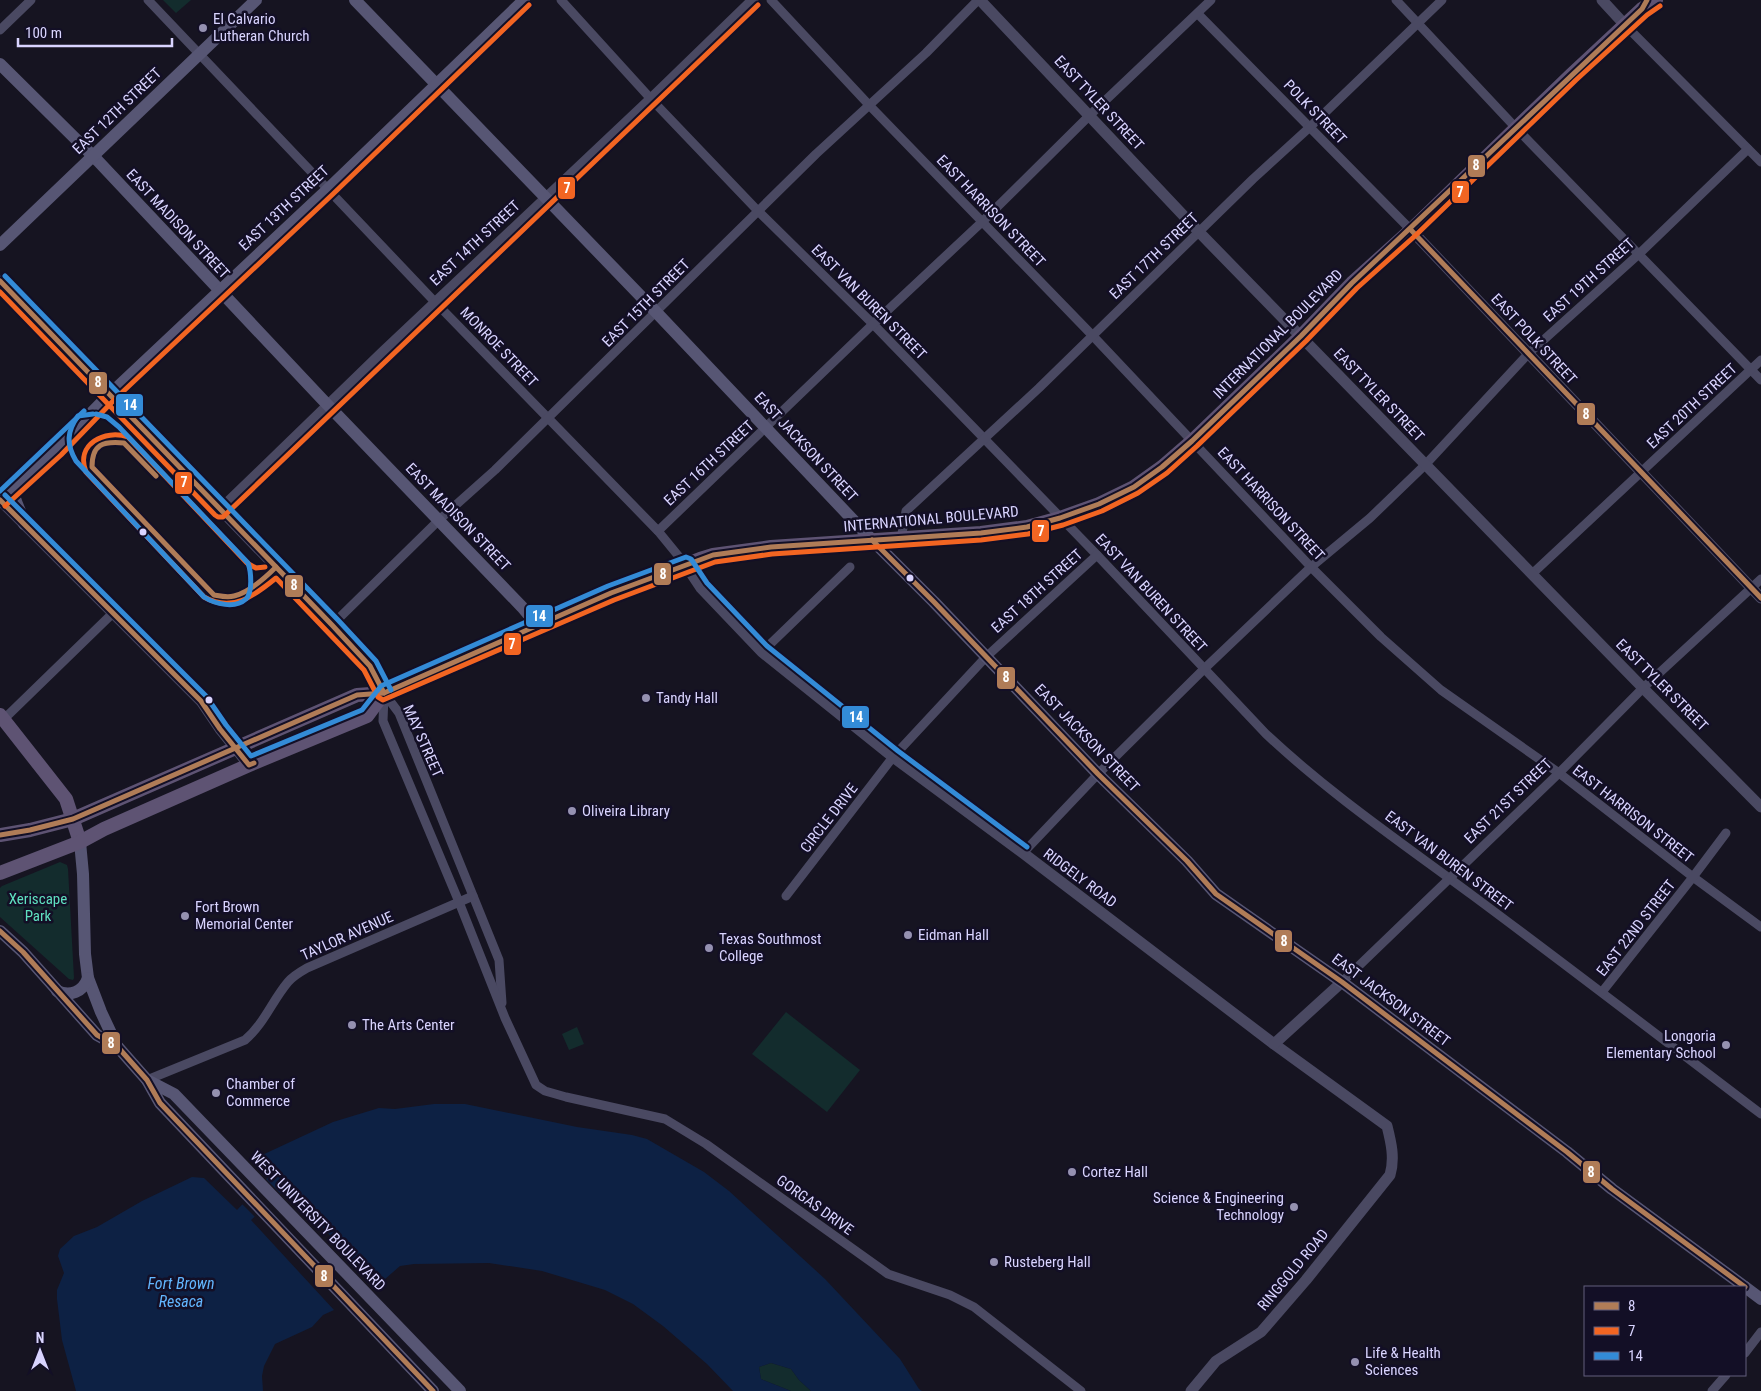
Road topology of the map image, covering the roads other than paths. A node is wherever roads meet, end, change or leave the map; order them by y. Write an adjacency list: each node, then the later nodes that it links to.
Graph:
1 (31, 0): 19 (street)
2 (148, 0): 20 (street, MONROE STREET)
3 (256, 0): 20 (main road, EAST 12TH STREET)
4 (355, 0): 22 (main road, EAST JACKSON STREET)
5 (524, 0): 22 (main road, EAST 13TH STREET)
6 (561, 0): 23 (street, EAST VAN BUREN STREET)
7 (753, 0): 23 (street, EAST 14TH STREET)
8 (770, 0): 24 (street, EAST HARRISON STREET)
9 (979, 0): 24 (street, EAST 15TH STREET); 25 (street, EAST TYLER STREET)
10 (1211, 0): 16 (street, EAST 16TH STREET)
11 (1396, 0): 17 (street)
12 (1442, 0): 17 (street, EAST 17TH STREET)
13 (1602, 0): 18 (street)
14 (1656, 0): 15 (main road, INTERNATIONAL BOULEVARD)
15 (1644, 5): 18 (main road, INTERNATIONAL BOULEVARD)
16 (1198, 14): 25 (street, EAST 16TH STREET); 26 (street, POLK STREET)
17 (1418, 23): 26 (street, EAST 17TH STREET); 27 (street)
18 (1625, 25): 27 (main road, INTERNATIONAL BOULEVARD); 28 (street)
19 (0, 30)
20 (200, 53): 29 (main road, EAST 12TH STREET); 31 (street, MONROE STREET)
21 (0, 64): 29 (main road, EAST MADISON STREET)
22 (435, 85): 31 (main road, EAST 13TH STREET); 32 (main road, EAST JACKSON STREET)
23 (651, 99): 32 (street, EAST 14TH STREET); 33 (street, EAST VAN BUREN STREET)
24 (870, 106): 33 (street, EAST 15TH STREET); 34 (street, EAST HARRISON STREET)
25 (1090, 115): 34 (street, EAST 16TH STREET); 36 (street, EAST TYLER STREET)
26 (1310, 127): 35 (street, POLK STREET); 36 (street, EAST 17TH STREET)
27 (1516, 128): 35 (main road, INTERNATIONAL BOULEVARD); 38 (street)
28 (1748, 148): 30 (street); 38 (street, EAST 19TH STREET)
29 (93, 156): 37 (main road, EAST 12TH STREET); 40 (main road, EAST MADISON STREET)
30 (1761, 162)
31 (328, 189): 40 (main road, EAST 13TH STREET); 41 (street, MONROE STREET)
32 (545, 198): 41 (street, EAST 14TH STREET); 42 (main road, EAST JACKSON STREET)
33 (758, 211): 42 (street, EAST 15TH STREET); 43 (street, EAST VAN BUREN STREET)
34 (983, 222): 43 (street, EAST 16TH STREET); 44 (street, EAST HARRISON STREET)
35 (1410, 230): 45 (main road, INTERNATIONAL BOULEVARD); 46 (street, EAST POLK STREET)
36 (1199, 232): 44 (street, EAST 17TH STREET); 45 (street, EAST TYLER STREET)
37 (0, 245)
38 (1639, 254): 46 (street, EAST 19TH STREET); 48 (street)
39 (0, 281): 50 (street)
40 (220, 291): 50 (main road, EAST 13TH STREET); 51 (main road, EAST MADISON STREET)
41 (436, 302): 51 (street, EAST 14TH STREET); 52 (street, MONROE STREET)
42 (656, 312): 52 (street, EAST 15TH STREET); 53 (main road, EAST JACKSON STREET)
43 (873, 324): 53 (street, EAST 16TH STREET); 54 (street, EAST VAN BUREN STREET)
44 (1092, 335): 54 (street, EAST 17TH STREET); 55 (street, EAST HARRISON STREET)
45 (1301, 336): 55 (main road, INTERNATIONAL BOULEVARD); 56 (street, EAST TYLER STREET)
46 (1528, 354): 56 (street, EAST 19TH STREET); 57 (street, EAST POLK STREET)
47 (1761, 360): 48 (street, EAST 20TH STREET)
48 (1750, 370): 49 (street); 57 (street, EAST 20TH STREET)
49 (1761, 380)
50 (109, 395): 58 (main road, EAST 13TH STREET); 60 (street)
51 (328, 406): 60 (street, EAST 14TH STREET); 62 (main road, EAST MADISON STREET)
52 (549, 418): 62 (street, EAST 15TH STREET); 64 (street, MONROE STREET)
53 (766, 428): 64 (street, EAST 16TH STREET); 66 (main road, EAST JACKSON STREET)
54 (983, 439): 61 (street, EAST VAN BUREN STREET); 65 (street, EAST 17TH STREET)
55 (1192, 441): 61 (main road, INTERNATIONAL BOULEVARD); 70 (street, EAST HARRISON STREET)
56 (1426, 464): 70 (street, EAST 19TH STREET); 71 (street, EAST TYLER STREET)
57 (1641, 472): 71 (street, EAST 20TH STREET); 73 (street, EAST POLK STREET)
58 (13, 489): 59 (main road, EAST 13TH STREET); 63 (main road)
59 (0, 500): 63 (street)
60 (220, 510): 76 (street)
61 (1060, 518): 65 (main road, INTERNATIONAL BOULEVARD); 67 (street, EAST VAN BUREN STREET)
62 (438, 520): 76 (street, EAST 15TH STREET); 77 (main road, EAST MADISON STREET)
63 (24, 524): 75 (street)
64 (658, 531): 68 (street, MONROE STREET)
65 (900, 539): 66 (main road, INTERNATIONAL BOULEVARD)
66 (872, 540): 68 (main road, INTERNATIONAL BOULEVARD); 79 (main road, EAST JACKSON STREET)
67 (1098, 555): 79 (street, EAST 18TH STREET); 80 (street, EAST VAN BUREN STREET)
68 (684, 564): 77 (main road, INTERNATIONAL BOULEVARD); 78 (street, RIDGELY ROAD)
69 (850, 567): 78 (street)
70 (1311, 567): 80 (street, EAST 19TH STREET); 87 (street, EAST HARRISON STREET)
71 (1532, 574): 81 (street, EAST TYLER STREET)
72 (1761, 579): 73 (street, EAST 21ST STREET)
73 (1752, 588): 74 (street, EAST POLK STREET); 81 (street, EAST 21ST STREET)
74 (1761, 598)
75 (113, 614): 83 (street); 84 (street)
76 (332, 625): 82 (street)
77 (537, 625): 82 (main road, INTERNATIONAL BOULEVARD)
78 (762, 652): 85 (street, RIDGELY ROAD)
79 (986, 657): 85 (street, EAST 18TH STREET); 88 (main road, EAST JACKSON STREET)
80 (1204, 669): 88 (street, EAST 19TH STREET); 97 (street, EAST VAN BUREN STREET)
81 (1643, 688): 87 (street, EAST 21ST STREET); 89 (street, EAST TYLER STREET)
82 (384, 693): 84 (main road, INTERNATIONAL BOULEVARD); 86 (main road, INTERNATIONAL BOULEVARD); 98 (street, MAY STREET); 100 (street, MAY STREET)
83 (2, 717): 90 (main road)
84 (235, 747): 86 (street); 90 (main road, INTERNATIONAL BOULEVARD)
85 (893, 757): 94 (street, RIDGELY ROAD); 99 (street, CIRCLE DRIVE)
86 (249, 765): 93 (main road, INTERNATIONAL BOULEVARD)
87 (1559, 773): 96 (street, EAST HARRISON STREET); 97 (street, EAST 21ST STREET)
88 (1098, 774): 94 (street, EAST 19TH STREET); 104 (main road, EAST JACKSON STREET)
89 (1760, 802)
90 (73, 819): 92 (main road, INTERNATIONAL BOULEVARD); 93 (main road)
91 (1726, 833): 96 (street, EAST 22ND STREET)
92 (0, 835)
93 (80, 842): 95 (main road, INTERNATIONAL BOULEVARD); 103 (main road, WEST UNIVERSITY BOULEVARD)
94 (1023, 853): 108 (street, RIDGELY ROAD)
95 (0, 874)
96 (1693, 877): 101 (street, EAST HARRISON STREET); 106 (street, EAST 22ND STREET)
97 (1449, 878): 104 (street, EAST 21ST STREET); 106 (street, EAST VAN BUREN STREET)
98 (473, 896): 100 (street, TAYLOR AVENUE); 107 (street, MAY STREET)
99 (786, 896)
100 (459, 902): 107 (street, MAY STREET); 111 (street, TAYLOR AVENUE)
101 (1761, 927)
102 (0, 931): 105 (main road, WEST UNIVERSITY BOULEVARD)
103 (88, 978): 105 (main road); 109 (main road, WEST UNIVERSITY BOULEVARD)
104 (1342, 982): 108 (street, EAST 21ST STREET); 114 (main road, EAST JACKSON STREET)
105 (57, 991): 109 (main road, WEST UNIVERSITY BOULEVARD)
106 (1602, 992): 112 (street, EAST VAN BUREN STREET)
107 (503, 1011): 110 (street, MAY STREET)
108 (1274, 1044): 113 (street, RIDGELY ROAD)
109 (117, 1046): 111 (main road, WEST UNIVERSITY BOULEVARD)
110 (526, 1065): 122 (street, GORGAS DRIVE)
111 (147, 1080): 120 (main road, WEST UNIVERSITY BOULEVARD); 121 (main road, WEST UNIVERSITY BOULEVARD)
112 (1761, 1114)
113 (1392, 1150): 123 (street, RINGGOLD ROAD)
114 (1744, 1286)
115 (1746, 1288): 116 (main road, EAST JACKSON STREET)
116 (1761, 1300)
117 (1761, 1332): 118 (street)
118 (1746, 1352)
119 (1725, 1376): 124 (street)
120 (433, 1391)
121 (460, 1391)
122 (1081, 1391)
123 (1191, 1391)
124 (1712, 1391)

